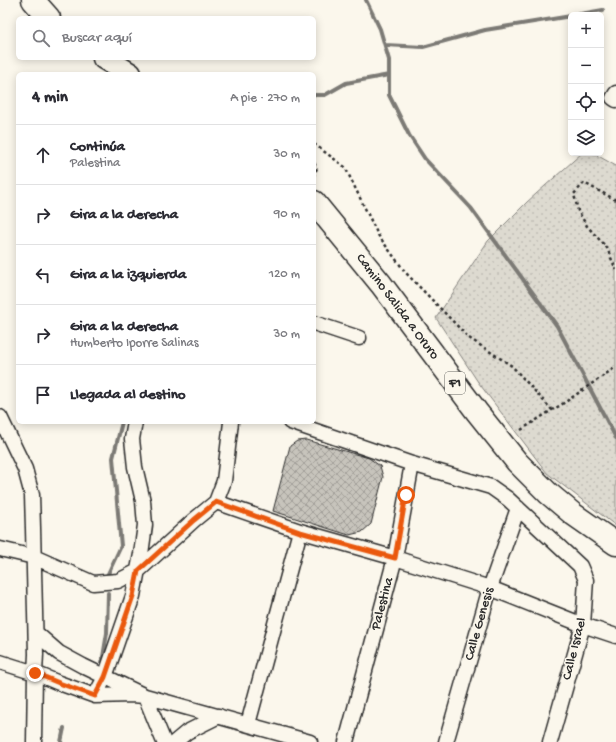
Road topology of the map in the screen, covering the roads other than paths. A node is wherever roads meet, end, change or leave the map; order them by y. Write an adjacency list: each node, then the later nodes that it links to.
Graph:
1 (33, 0): 2 (highway)
2 (47, 16)
3 (107, 60): 4 (highway)
4 (127, 72)
5 (316, 204): 16 (highway, Camino Salida a Oruro / F1)
6 (316, 324): 7 (street)
7 (359, 338)
8 (0, 417): 18 (street)
9 (135, 424): 20 (street)
10 (231, 424): 13 (street)
11 (296, 424): 12 (street, Calle Israel)
12 (412, 464): 14 (street, Calle Israel); 19 (street, Palestina)
13 (216, 502): 15 (street); 20 (street)
14 (518, 508): 21 (street, Calle Genesis); 22 (street, Calle Israel)
15 (300, 532): 19 (street); 31 (street)
16 (616, 544)
17 (0, 549): 18 (street)
18 (34, 557): 20 (street); 23 (street)
19 (395, 558): 21 (street); 36 (street, Palestina)
20 (138, 571): 27 (street)
21 (490, 588): 22 (street); 37 (street, Calle Genesis)
22 (583, 625): 24 (street); 38 (street, Calle Israel)
23 (36, 633): 26 (street); 27 (street)
24 (616, 636)
25 (0, 662): 26 (street)
26 (35, 673): 28 (street); 32 (street)
27 (105, 677): 28 (street); 29 (street)
28 (95, 696): 29 (street)
29 (145, 696): 30 (street); 33 (street)
30 (219, 716): 31 (street); 34 (street)
31 (248, 724): 35 (street)
32 (34, 742)
33 (164, 742)
34 (175, 742)
35 (310, 742)
36 (346, 742)
37 (446, 742)
38 (550, 742)

